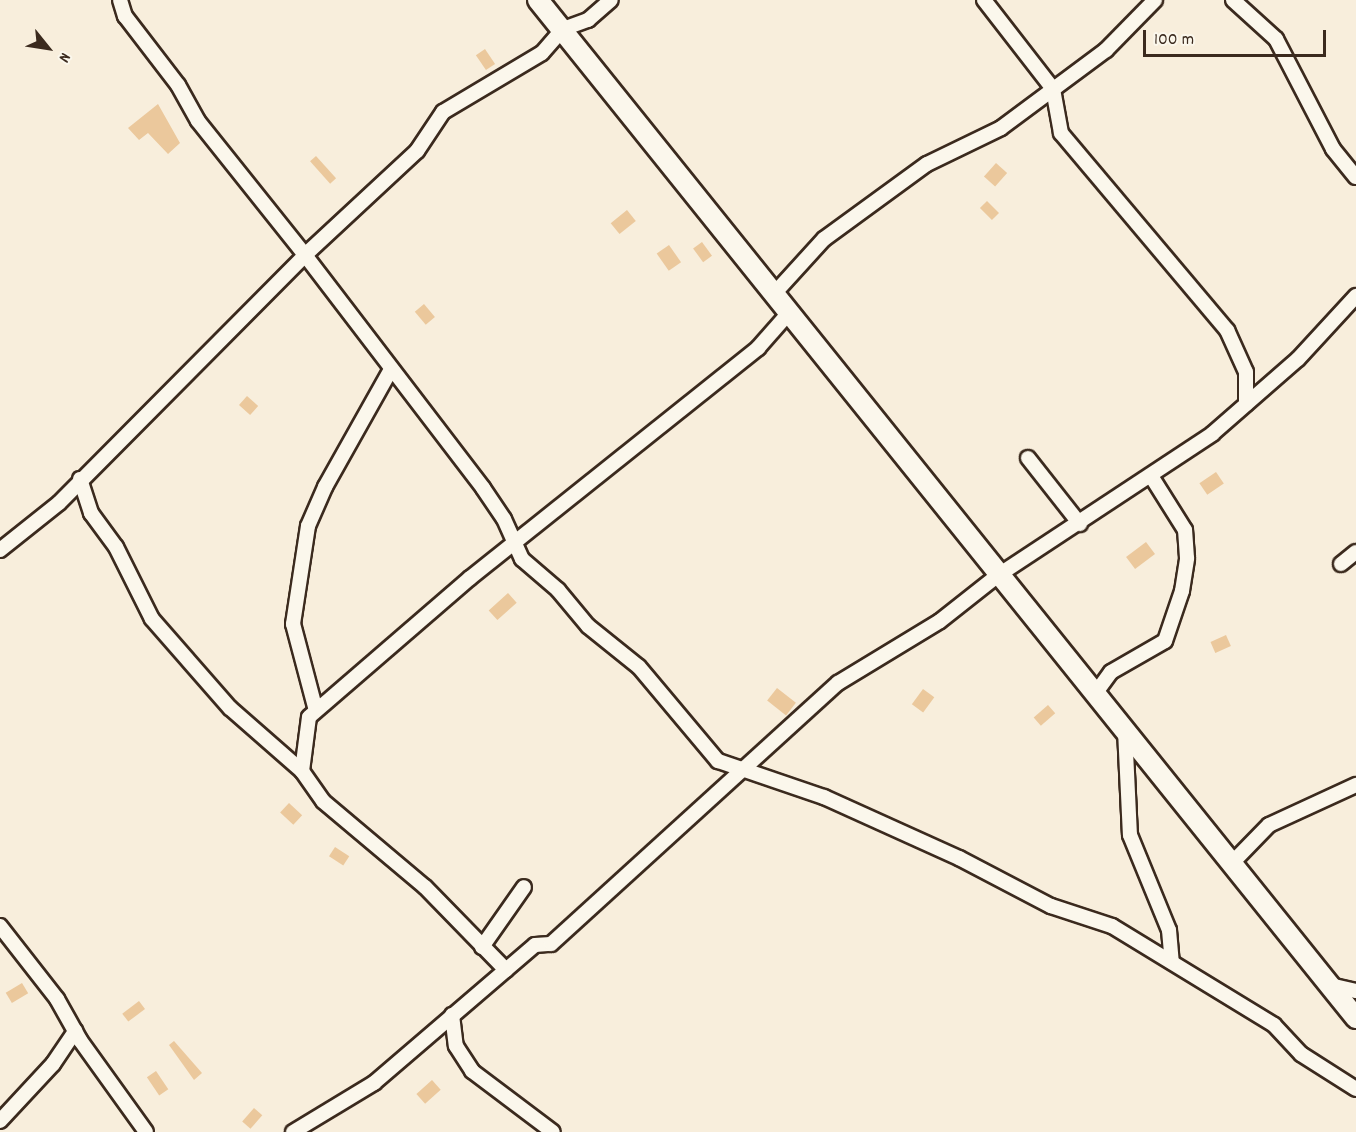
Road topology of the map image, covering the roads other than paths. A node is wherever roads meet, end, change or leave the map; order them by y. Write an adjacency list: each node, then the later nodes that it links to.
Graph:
1 (120, 0): 10 (street)
2 (538, 0): 7 (main road)
3 (611, 0): 7 (street)
4 (984, 0): 8 (street)
5 (1155, 0): 8 (street)
6 (1233, 0): 9 (street)
7 (563, 29): 10 (street); 11 (main road)
8 (1053, 89): 11 (street); 15 (street)
9 (1356, 177)
10 (305, 255): 14 (street); 18 (street)
11 (773, 295): 13 (main road)
12 (1356, 296): 15 (street)
13 (788, 314): 20 (street); 24 (main road)
14 (390, 370): 20 (street); 26 (street)
15 (1246, 404): 17 (street)
16 (1028, 458): 19 (street)
17 (1151, 476): 19 (street); 25 (street)
18 (80, 479): 21 (street); 28 (street)
19 (1080, 524): 24 (street)
20 (514, 543): 26 (street); 29 (street)
21 (0, 550)
22 (1356, 552): 23 (street)
23 (1341, 564)
24 (997, 576): 25 (main road); 29 (street)
25 (1095, 694): 27 (main road)
26 (315, 707): 28 (street)
27 (1125, 730): 31 (main road); 35 (street)
28 (302, 771): 34 (street)
29 (737, 771): 35 (street); 36 (street)
30 (1356, 785): 31 (street)
31 (1234, 861): 37 (main road)
32 (524, 887): 34 (street)
33 (0, 926): 41 (street)
34 (482, 947): 36 (street)
35 (1172, 962): 42 (street)
36 (506, 970): 39 (street)
37 (1330, 985): 38 (street); 40 (main road)
38 (1356, 991)
39 (452, 1015): 45 (street); 46 (street)
40 (1356, 1018)
41 (75, 1031): 43 (street); 44 (street)
42 (1356, 1089)
43 (0, 1121)
44 (146, 1132)
45 (293, 1132)
46 (553, 1132)

